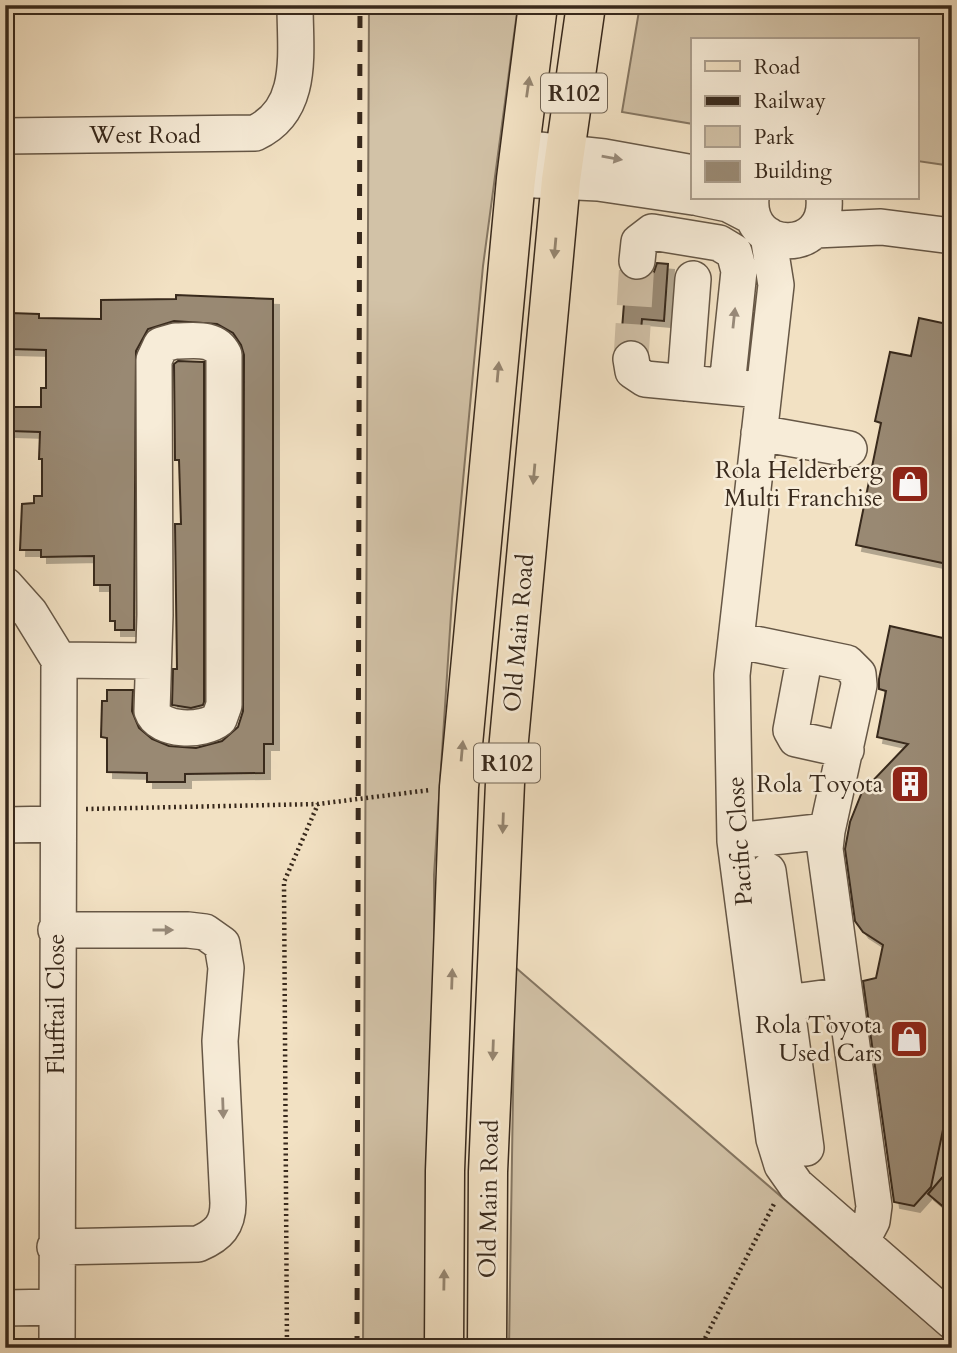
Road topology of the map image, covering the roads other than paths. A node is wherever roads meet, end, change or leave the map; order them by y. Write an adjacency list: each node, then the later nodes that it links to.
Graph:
1 (295, 5): 4 (street, West Road)
2 (538, 5): 5 (main road, Old Main Road / R102, one-way to 2)
3 (586, 5): 6 (main road, Old Main Road / R102)
4 (5, 136)
5 (518, 163): 6 (street); 43 (main road, Old Main Road / R102, one-way to 5)
6 (563, 166): 7 (street, one-way to 7); 8 (street); 44 (main road, Old Main Road / R102, one-way to 44)
7 (691, 173)
8 (691, 197)
9 (709, 200): 11 (street)
10 (835, 200): 12 (street)
11 (785, 220): 12 (street); 19 (street, Pacific Close)
12 (881, 227): 13 (street)
13 (952, 236)
14 (637, 261): 18 (street, one-way to 14)
15 (693, 279): 17 (street)
16 (631, 359): 17 (street)
17 (685, 383): 18 (street)
18 (727, 386): 19 (street)
19 (764, 390): 20 (street, Pacific Close)
20 (759, 433): 21 (street); 23 (street, Pacific Close)
21 (849, 449)
22 (5, 585): 25 (street)
23 (736, 640): 24 (street); 31 (street, Pacific Close)
24 (805, 655): 27 (street); 27 (street)
25 (59, 660): 26 (street); 28 (street, Flufftail Close)
26 (153, 661): 26 (street)
27 (846, 750): 30 (street)
28 (57, 817): 29 (street); 33 (street, Flufftail Close)
29 (5, 825)
30 (827, 831): 31 (street); 34 (street)
31 (735, 841): 36 (street, Pacific Close)
32 (768, 871): 35 (street)
33 (56, 930): 38 (street, Flufftail Close); 38 (street, one-way to 38)
34 (845, 995): 35 (street); 37 (street)
35 (786, 1003): 36 (street)
36 (797, 1162): 37 (street, Pacific Close)
37 (862, 1242): 41 (street, Pacific Close)
38 (55, 1247): 39 (street, Flufftail Close)
39 (57, 1307): 40 (street); 42 (street, Flufftail Close)
40 (5, 1308)
41 (952, 1321)
42 (57, 1348)
43 (444, 1348)
44 (487, 1348)

